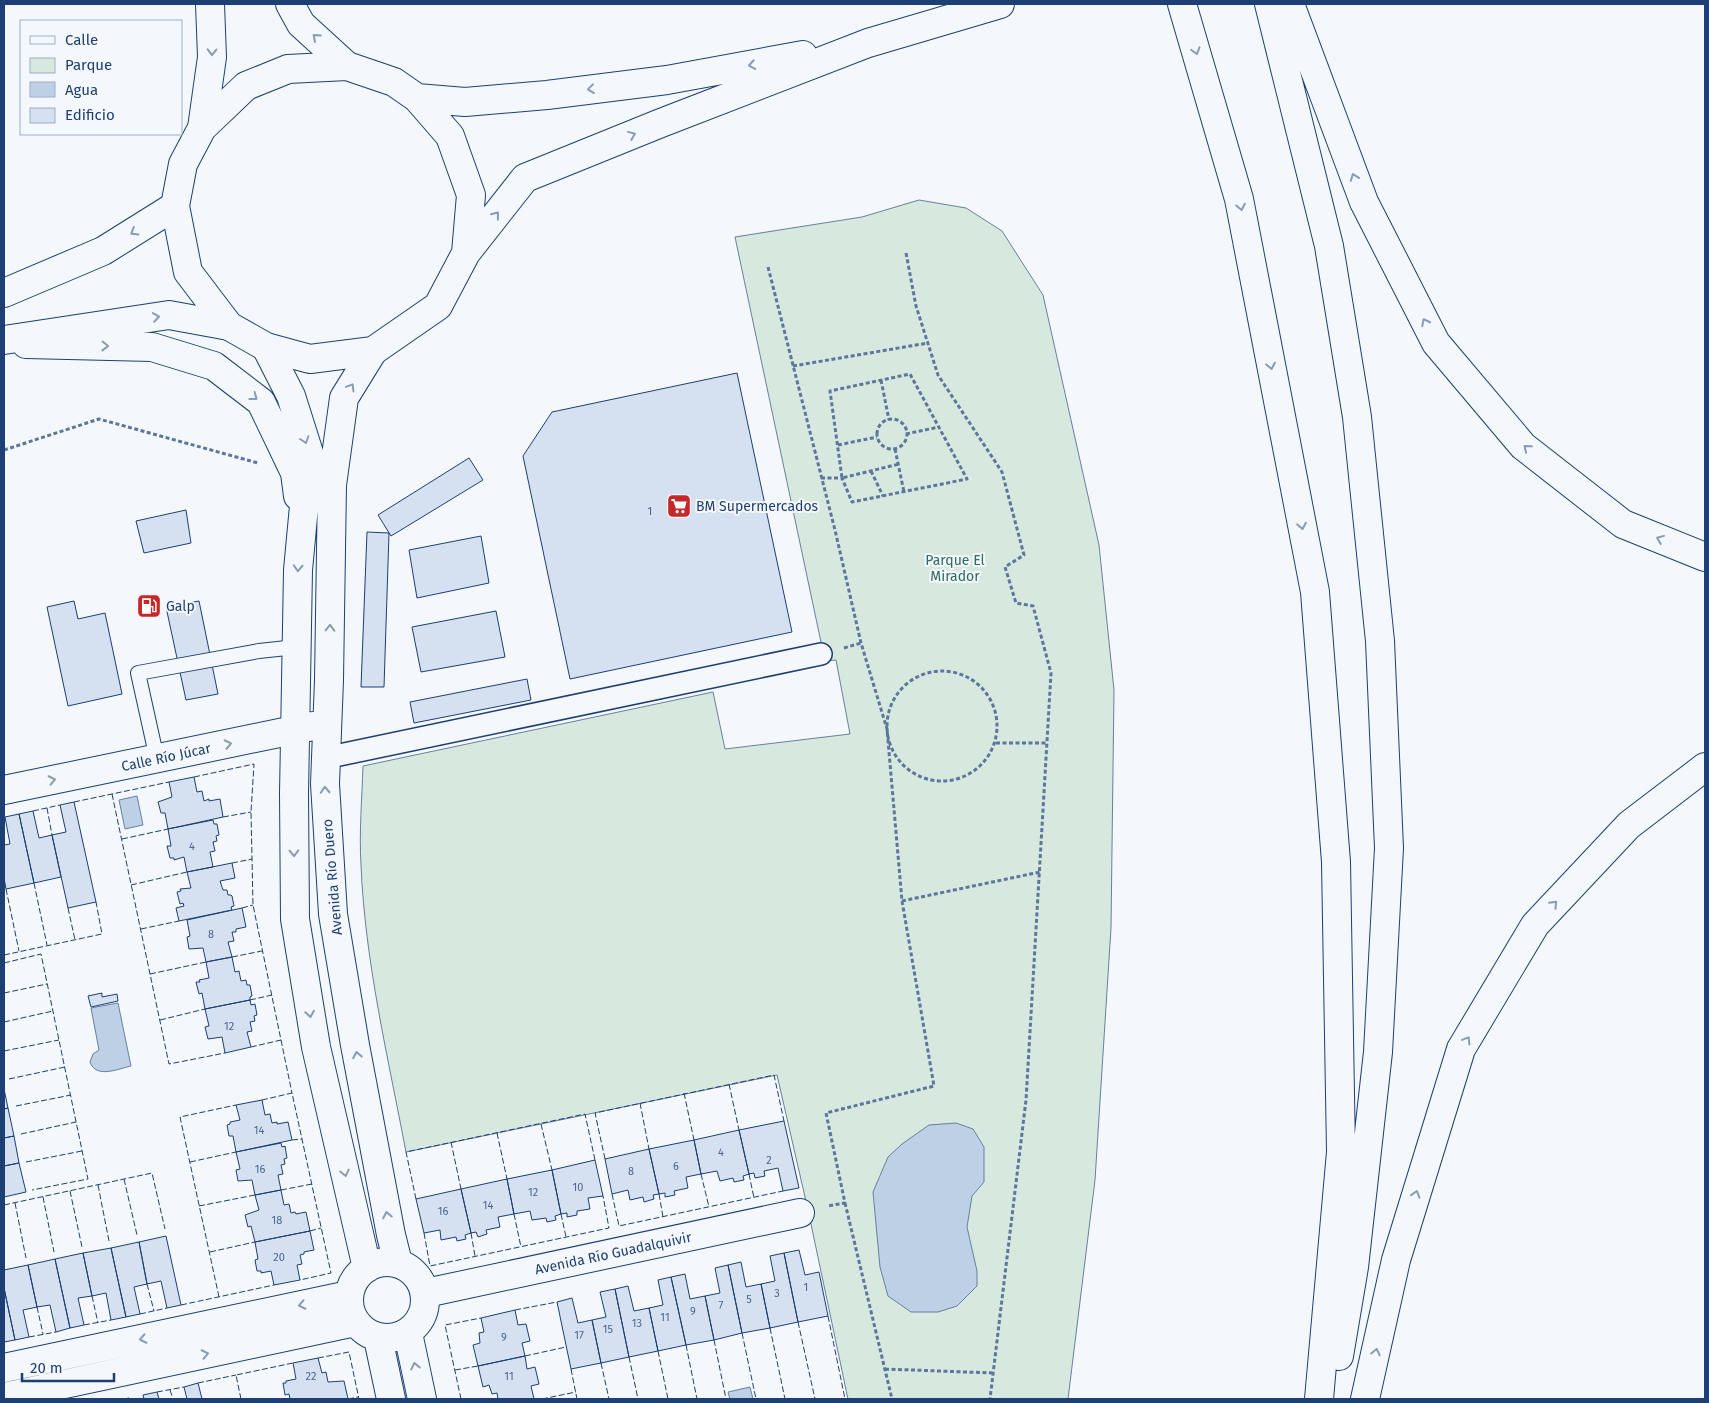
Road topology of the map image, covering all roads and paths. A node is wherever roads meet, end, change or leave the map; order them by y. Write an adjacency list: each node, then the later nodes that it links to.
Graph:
1 (210, 4): 10 (main road, one-way to 10)
2 (290, 4): 8 (main road, one-way to 2)
3 (1000, 4): 7 (main road)
4 (1182, 4): 69 (main road, one-way to 69)
5 (1269, 4): 70 (main road)
6 (1290, 4): 38 (main road, one-way to 6)
7 (868, 43): 9 (main road, one-way to 9); 12 (main road, one-way to 7)
8 (348, 66): 9 (main road); 10 (main road)
9 (417, 98): 12 (main road)
10 (202, 128): 11 (main road)
11 (175, 206): 15 (main road, one-way to 15); 16 (main road)
12 (466, 253): 20 (main road)
13 (906, 253): 18 (path)
14 (768, 267): 21 (path)
15 (4, 293)
16 (230, 326): 17 (main road, one-way to 16); 19 (main road)
17 (4, 342): 32 (main road, one-way to 32)
18 (928, 343): 21 (path); 45 (path)
19 (266, 347): 20 (main road); 37 (main road, one-way to 37)
20 (373, 351): 41 (main road, Avenida Río Duero, one-way to 20)
21 (793, 366): 33 (path)
22 (881, 380): 23 (path); 24 (path); 27 (path)
23 (889, 420): 25 (path); 26 (path)
24 (939, 426): 25 (path); 35 (path)
25 (906, 434): 28 (path)
26 (877, 437): 27 (path); 28 (path)
27 (838, 445): 34 (path)
28 (895, 449): 30 (path)
29 (4, 450): 32 (path)
30 (898, 464): 31 (path); 35 (path)
31 (871, 471): 34 (path); 36 (path)
32 (295, 472): 37 (main road)
33 (821, 478): 34 (path); 42 (path)
34 (842, 478): 36 (path)
35 (904, 492): 36 (path)
36 (883, 496)
37 (302, 519): 39 (main road, one-way to 39)
38 (1705, 557)
39 (296, 647): 43 (main road); 47 (lane)
40 (821, 654): 46 (street)
41 (327, 723): 43 (main road, Calle Río Júcar); 46 (main road, Avenida Río Duero)
42 (887, 729): 44 (path); 44 (path); 51 (path)
43 (295, 730): 47 (main road, Calle Río Júcar, one-way to 43); 55 (main road, one-way to 55)
44 (996, 743): 45 (path)
45 (1047, 743): 50 (path)
46 (325, 758): 54 (main road, Avenida Río Duero, one-way to 46)
47 (156, 759): 49 (main road, Calle Río Júcar, one-way to 47)
48 (1705, 767): 71 (main road, one-way to 48)
49 (4, 790)
50 (1040, 872): 51 (path); 63 (path)
51 (902, 901): 52 (path)
52 (845, 1203): 53 (path); 62 (path)
53 (800, 1213): 56 (main road, Avenida Río Guadalquivir)
54 (398, 1263): 55 (main road); 56 (main road)
55 (367, 1268): 57 (main road)
56 (426, 1293): 59 (main road)
57 (349, 1295): 58 (main road); 61 (main road, one-way to 61)
58 (355, 1322): 60 (main road); 64 (main road, one-way to 58)
59 (408, 1333): 60 (main road); 66 (main road, one-way to 59)
60 (378, 1338): 65 (main road)
61 (4, 1368)
62 (885, 1368): 63 (path); 67 (path)
63 (993, 1374): 68 (path)
64 (4, 1397)
65 (391, 1399)
66 (422, 1399)
67 (892, 1399)
68 (990, 1399)
69 (1319, 1399)
70 (1332, 1399)
71 (1365, 1399)

